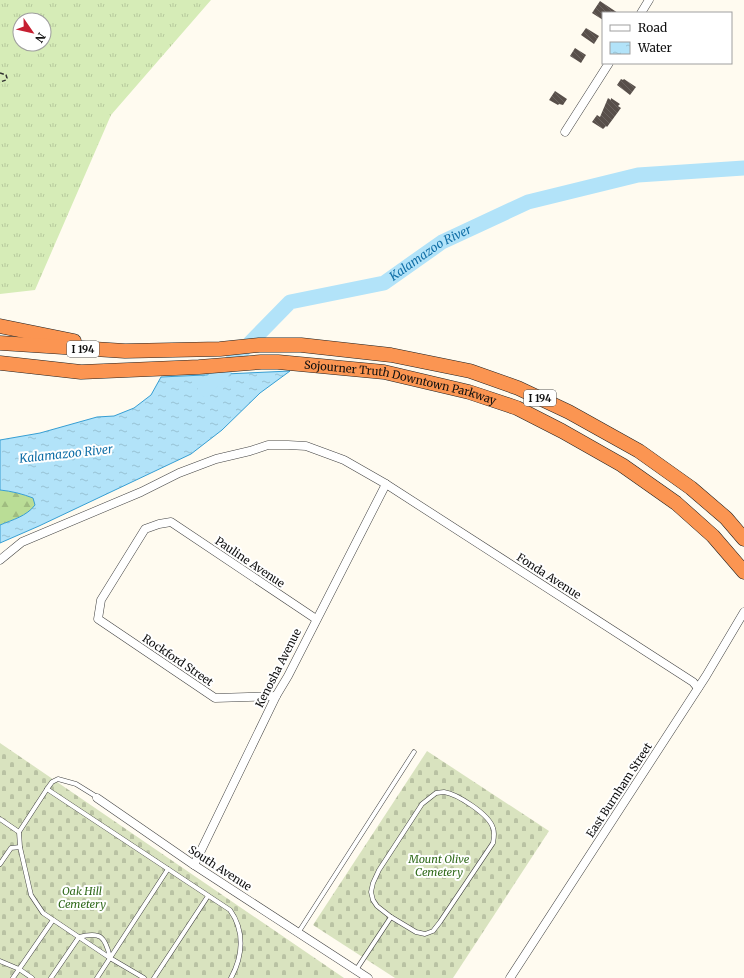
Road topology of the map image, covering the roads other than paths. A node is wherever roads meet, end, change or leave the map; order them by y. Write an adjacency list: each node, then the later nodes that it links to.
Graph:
1 (649, 0): 2 (street)
2 (642, 12)
3 (608, 64): 4 (street)
4 (564, 132)
5 (0, 326): 7 (highway)
6 (0, 343): 7 (highway, Sojourner Truth Downtown Parkway / I 194)
7 (125, 351): 10 (highway, Sojourner Truth Downtown Parkway / I 194)
8 (0, 363): 12 (highway, Sojourner Truth Downtown Parkway / I 194)
9 (386, 484): 11 (street, Fonda Avenue); 14 (street, Kenosha Avenue); 16 (street, Fonda Avenue)
10 (744, 539)
11 (0, 560)
12 (744, 572)
13 (744, 612): 16 (street, East Burnham Street)
14 (316, 618): 15 (street, Pauline Avenue); 17 (street, Kenosha Avenue)
15 (98, 619): 17 (street, Rockford Street)
16 (698, 688): 44 (street, East Burnham Street)
17 (276, 696): 25 (street, Kenosha Avenue)
18 (414, 752): 30 (lane)
19 (46, 789): 20 (lane, South Avenue); 22 (lane); 26 (lane)
20 (98, 798): 25 (street, South Avenue)
21 (0, 819): 22 (lane)
22 (19, 832): 23 (lane)
23 (20, 847): 24 (lane); 29 (lane)
24 (0, 864)
25 (194, 865): 30 (street, South Avenue)
26 (168, 869): 27 (lane); 32 (lane)
27 (208, 896): 41 (lane); 42 (lane)
28 (391, 917): 28 (lane); 35 (lane)
29 (53, 920): 31 (lane); 34 (lane)
30 (298, 932): 35 (street, South Avenue)
31 (79, 937): 32 (lane); 32 (lane); 38 (lane)
32 (110, 958): 39 (lane); 40 (lane)
33 (0, 961): 34 (lane)
34 (19, 969): 36 (lane); 37 (lane)
35 (356, 970): 43 (street, South Avenue)
36 (14, 978)
37 (32, 978)
38 (51, 978)
39 (96, 978)
40 (144, 978)
41 (154, 978)
42 (231, 978)
43 (368, 978)
44 (510, 978)

